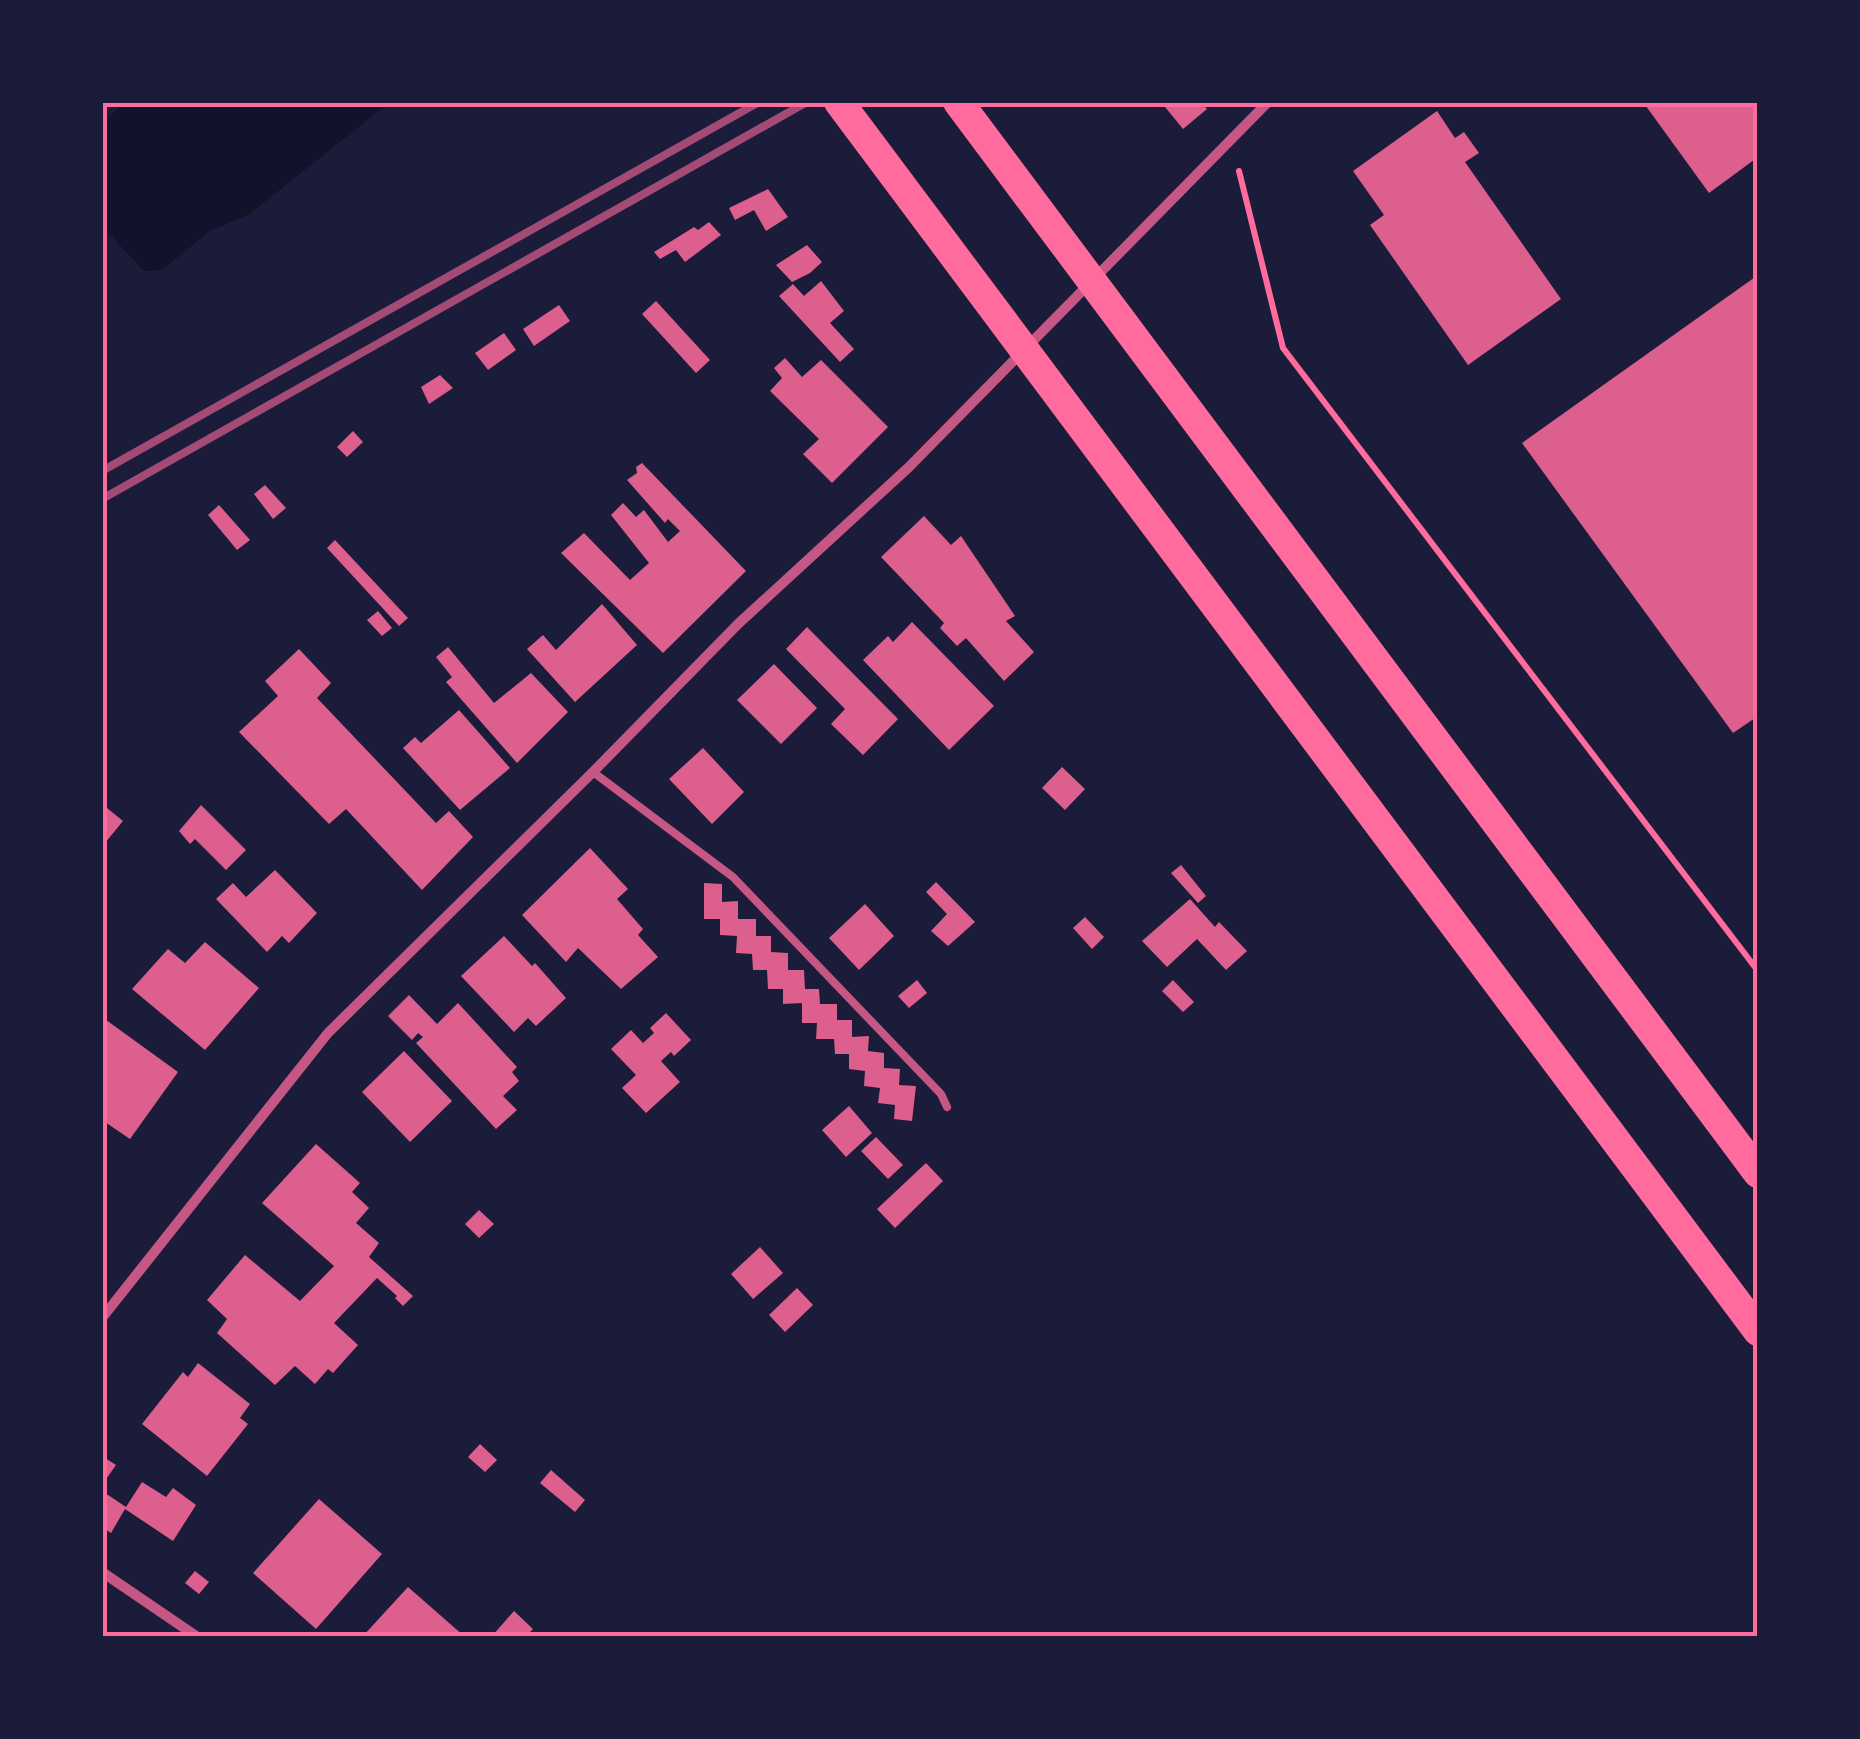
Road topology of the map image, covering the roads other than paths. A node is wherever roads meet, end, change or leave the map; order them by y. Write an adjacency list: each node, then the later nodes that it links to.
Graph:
1 (839, 102): 8 (highway)
2 (958, 102): 6 (highway)
3 (1268, 102): 4 (street)
4 (592, 772): 5 (lane); 7 (street)
5 (947, 1107)
6 (1758, 1173)
7 (102, 1318)
8 (1758, 1331)
9 (102, 1572): 10 (street)
10 (196, 1636)

